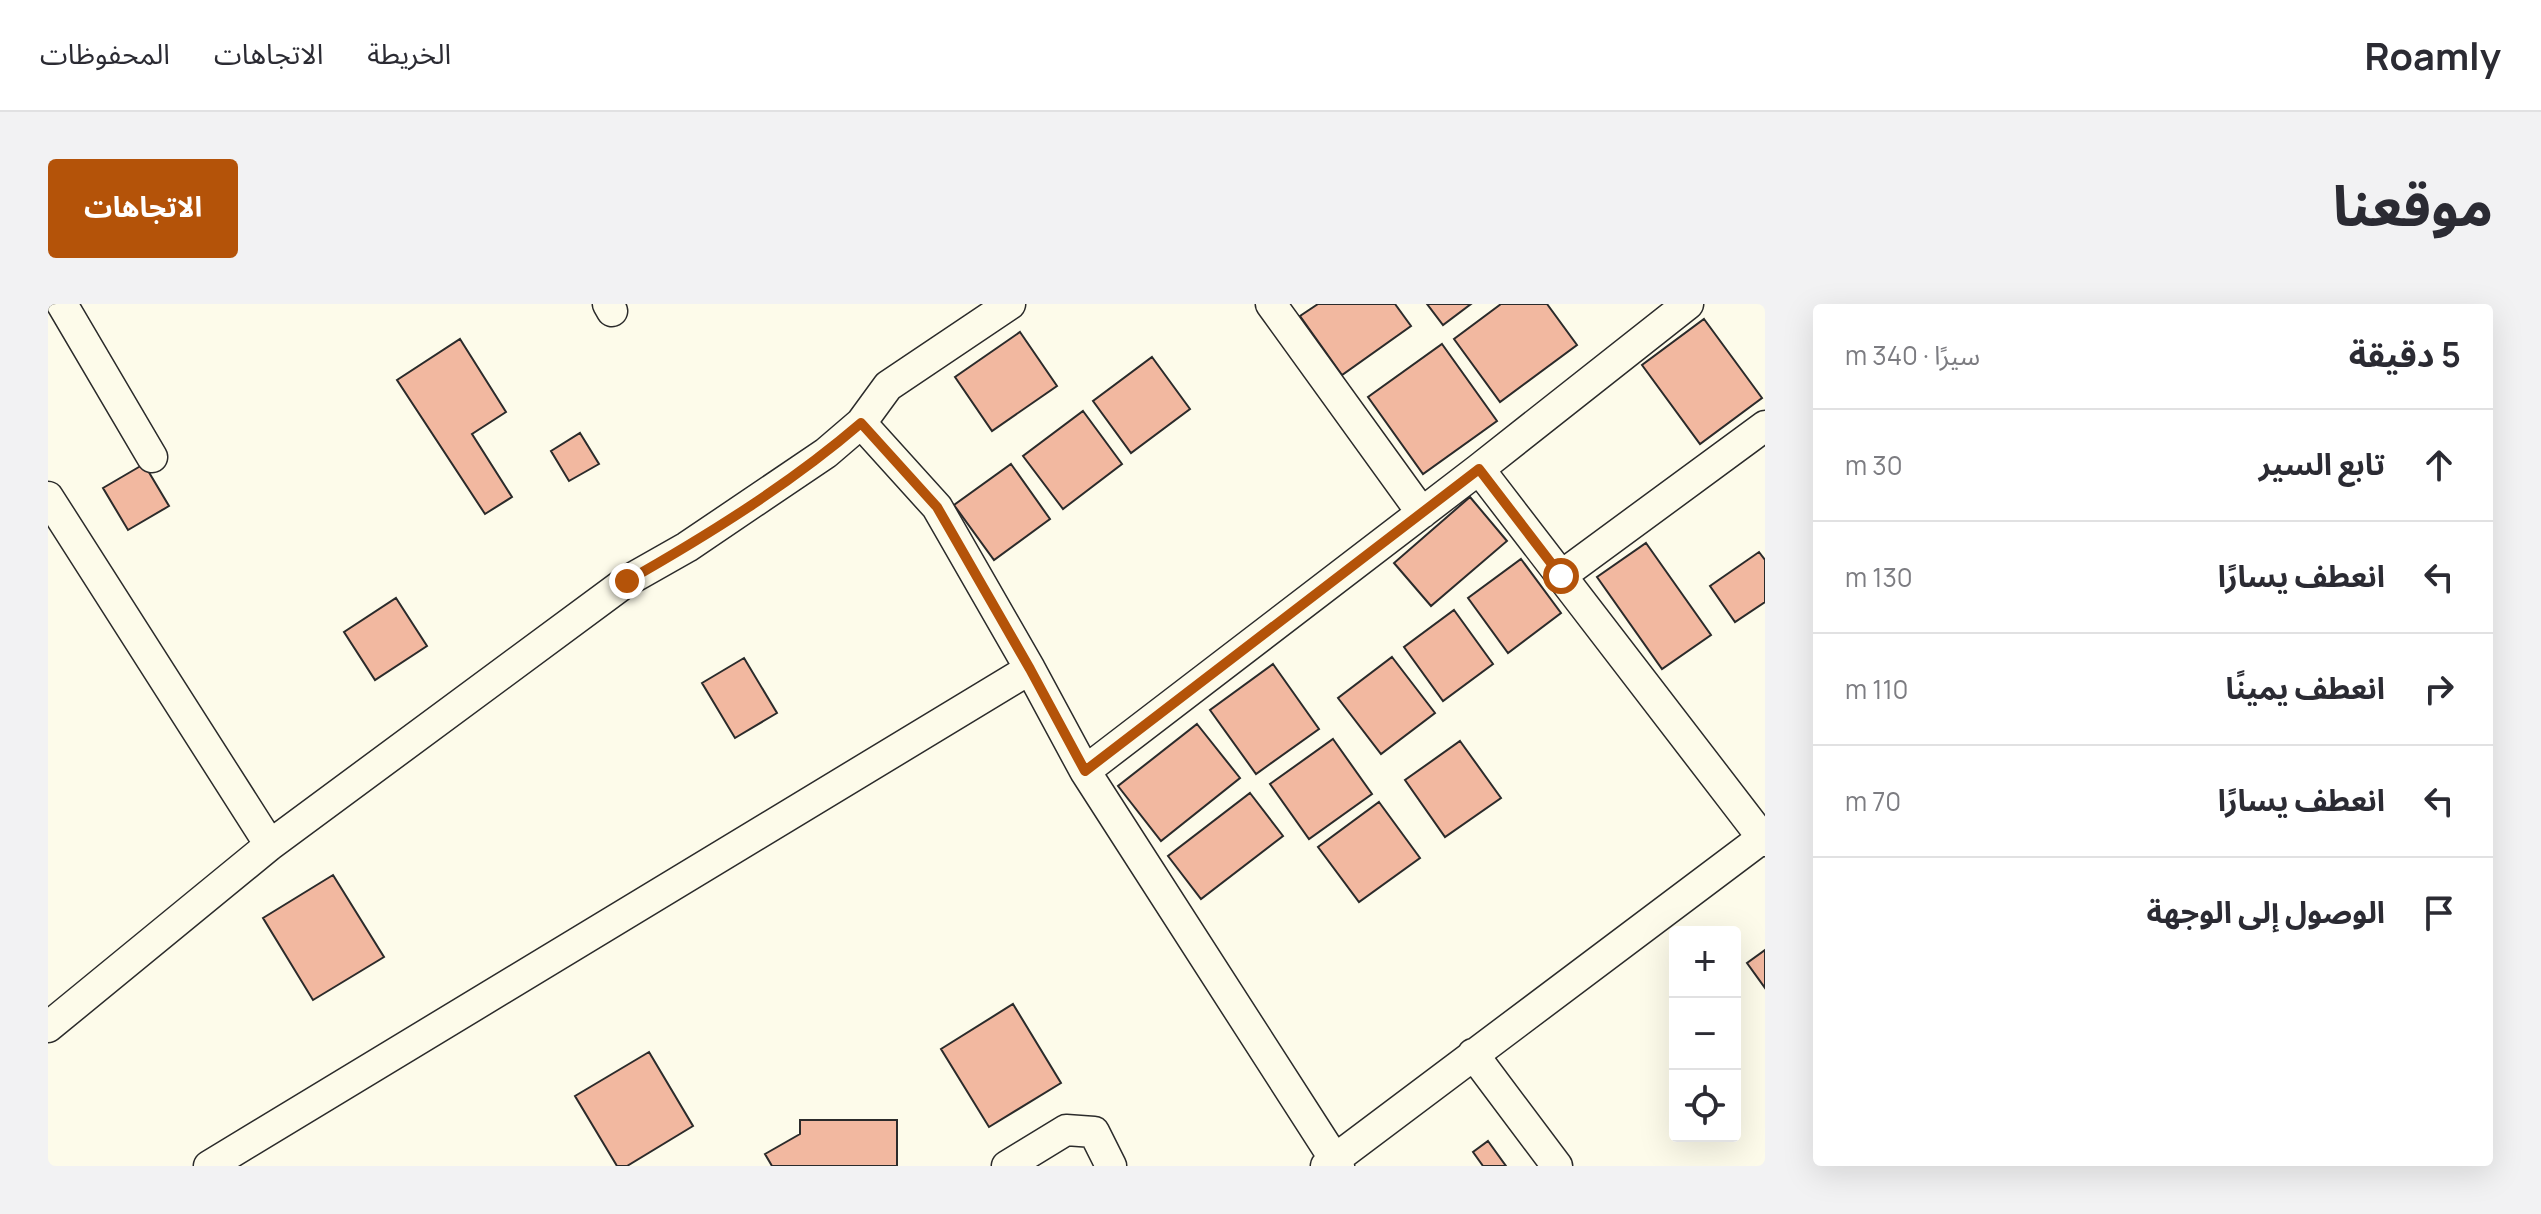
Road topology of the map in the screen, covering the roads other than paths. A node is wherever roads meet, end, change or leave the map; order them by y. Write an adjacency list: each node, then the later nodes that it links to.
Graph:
1 (62, 304): 7 (street)
2 (1010, 304): 5 (street)
3 (1271, 304): 10 (street)
4 (1688, 304): 8 (street)
5 (861, 423): 12 (street); 15 (street)
6 (1765, 426): 11 (street)
7 (152, 457)
8 (1479, 469): 10 (street); 11 (street)
9 (48, 497): 15 (street)
10 (1422, 513): 13 (street)
11 (1561, 576): 14 (street)
12 (1030, 669): 13 (street); 19 (street)
13 (1085, 771): 18 (street)
14 (1764, 838): 17 (street)
15 (270, 845): 16 (street)
16 (48, 1027)
17 (1473, 1054): 18 (street); 22 (street)
18 (1333, 1164)
19 (209, 1166)
20 (1007, 1166): 21 (street)
21 (1111, 1166)
22 (1557, 1166)

